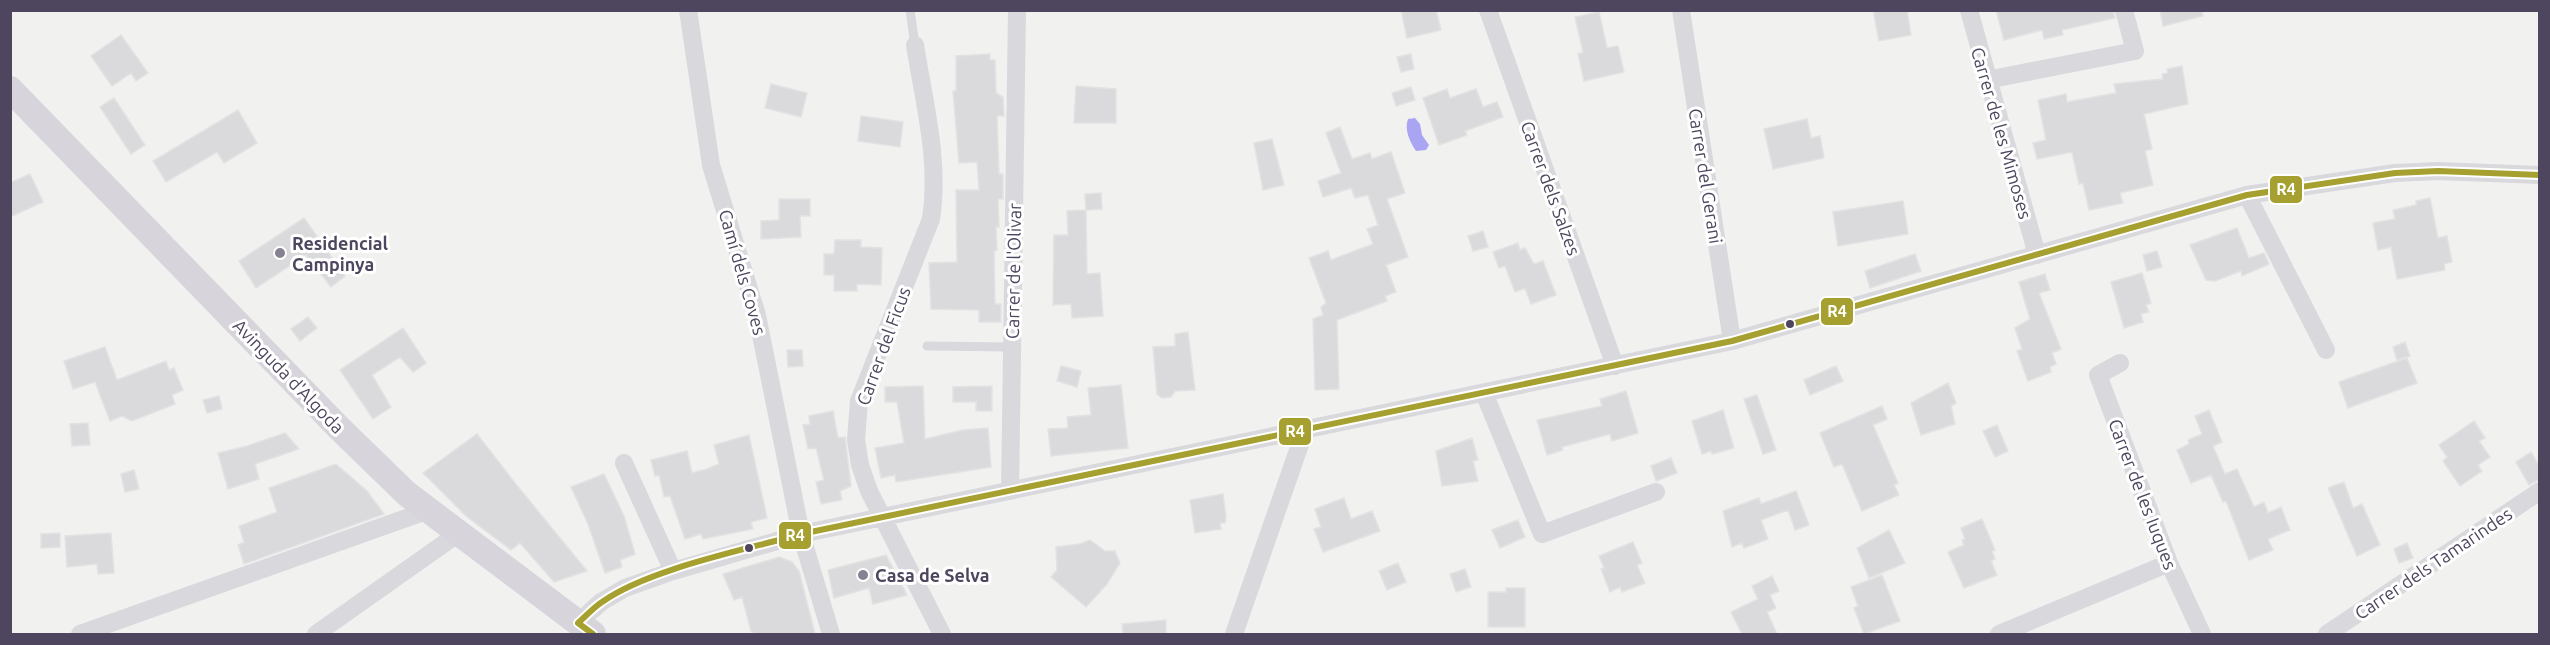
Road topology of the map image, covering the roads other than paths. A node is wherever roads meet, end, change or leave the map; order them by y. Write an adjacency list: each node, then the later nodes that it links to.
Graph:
1 (688, 10): 29 (street, Camí dels Coves)
2 (910, 10): 8 (lane)
3 (1017, 10): 16 (street, Carrer de l'Olivar)
4 (1488, 10): 19 (street, Carrer dels Salzes)
5 (1681, 10): 14 (street, Carrer del Gerani)
6 (1968, 10): 9 (street, Carrer de les Mimoses)
7 (2124, 10): 9 (street)
8 (915, 45): 27 (street, Carrer del Ficus)
9 (1987, 80): 13 (street, Carrer de les Mimoses)
10 (10, 89): 26 (street, Avinguda d'Algoda)
11 (2540, 175): 12 (street)
12 (2247, 195): 13 (street); 17 (street)
13 (2037, 255): 14 (street)
14 (1732, 341): 19 (street)
15 (927, 346): 16 (lane)
16 (1012, 347): 24 (street, Carrer de l'Olivar)
17 (2326, 350)
18 (2120, 363): 30 (street, Carrer de les Iuques)
19 (1615, 366): 20 (street)
20 (1484, 393): 21 (street); 25 (street)
21 (1305, 430): 24 (street); 37 (street)
22 (624, 463): 31 (street)
23 (2540, 490): 40 (street, Carrer dels Tamarindes)
24 (1010, 491): 27 (street)
25 (1656, 492)
26 (429, 510): 28 (street, Avinguda d'Algoda); 33 (street)
27 (883, 517): 29 (street); 36 (street, Carrer del Ficus)
28 (459, 533): 32 (street, Avinguda d'Algoda); 34 (street)
29 (801, 534): 31 (street); 35 (street, Camí dels Coves)
30 (2169, 563): 38 (street); 39 (street, Carrer de les Iuques)
31 (673, 571): 32 (street)
32 (585, 629)
33 (90, 633)
34 (316, 634)
35 (831, 634)
36 (942, 634)
37 (1234, 634)
38 (1999, 634)
39 (2202, 634)
40 (2327, 634)

